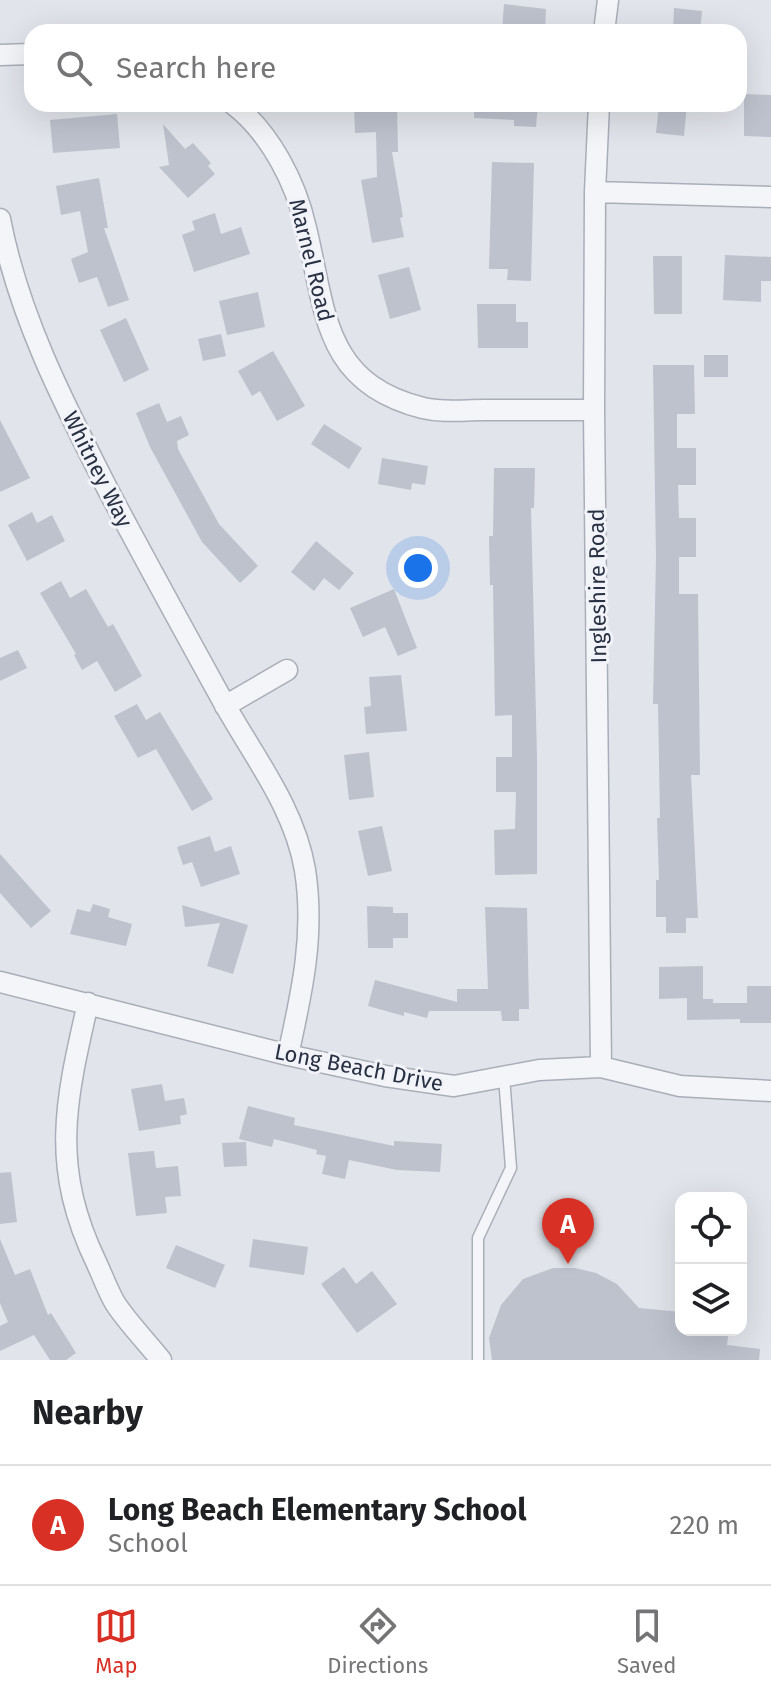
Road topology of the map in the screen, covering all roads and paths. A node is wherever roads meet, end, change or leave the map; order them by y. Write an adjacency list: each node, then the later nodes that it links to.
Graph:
1 (608, 0): 2 (street)
2 (605, 24)
3 (24, 54): 4 (street)
4 (0, 55)
5 (242, 112): 10 (street, Marnel Road)
6 (599, 112): 7 (street, Ingleshire Road)
7 (595, 192): 8 (street); 10 (street, Ingleshire Road)
8 (771, 197)
9 (0, 219): 12 (street, Whitney Way)
10 (594, 410): 16 (street, Ingleshire Road)
11 (287, 670): 12 (street)
12 (225, 706): 15 (street, Whitney Way)
13 (0, 982): 14 (street, Long Beach Drive)
14 (88, 1003): 15 (street, Long Beach Drive); 19 (street)
15 (288, 1055): 17 (street, Long Beach Drive)
16 (601, 1067): 17 (street, Long Beach Drive); 18 (street, Long Beach Drive)
17 (504, 1077): 20 (lane)
18 (771, 1091)
19 (161, 1360)
20 (478, 1360)

